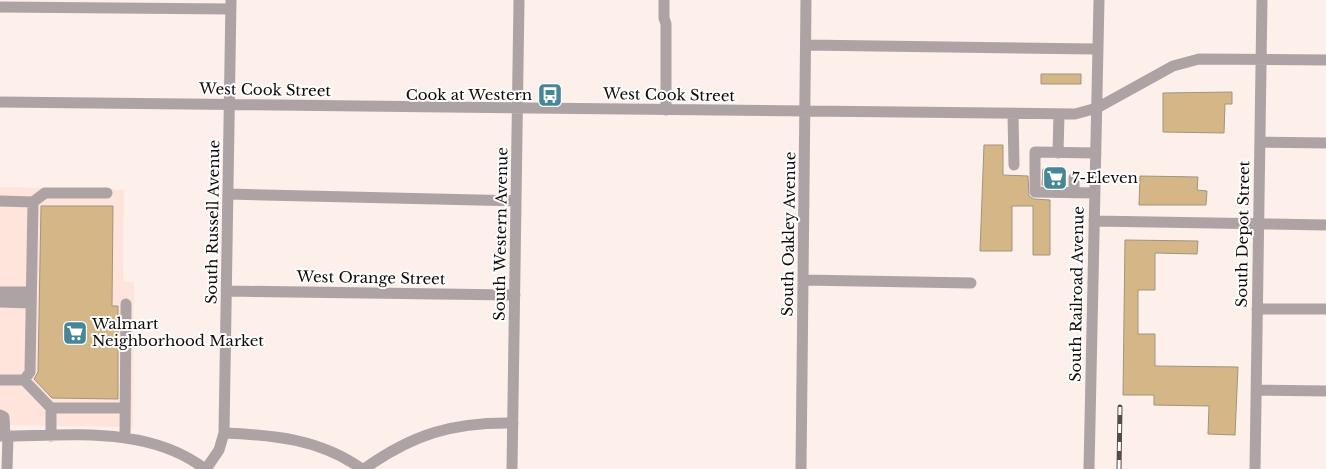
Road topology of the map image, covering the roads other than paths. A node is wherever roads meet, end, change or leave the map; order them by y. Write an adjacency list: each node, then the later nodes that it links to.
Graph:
1 (519, 0): 14 (street, South Western Avenue)
2 (664, 0): 16 (street)
3 (806, 0): 8 (street, South Oakley Avenue)
4 (1099, 0): 15 (street, South Railroad Avenue)
5 (1262, 0): 10 (street, South Depot Street)
6 (230, 4): 7 (street); 13 (street, South Russell Avenue)
7 (0, 7)
8 (806, 45): 9 (street); 17 (street, South Oakley Avenue)
9 (1095, 49)
10 (1261, 59): 11 (street, West Cook Street); 15 (street, West Cook Street); 20 (street, South Depot Street)
11 (1326, 60)
12 (0, 102): 13 (street, West Cook Street)
13 (229, 104): 14 (street, West Cook Street); 28 (street, South Russell Avenue)
14 (518, 108): 16 (street, West Cook Street); 31 (street, South Western Avenue)
15 (1097, 108): 19 (street, West Cook Street); 23 (street, South Railroad Avenue)
16 (666, 110): 17 (street, West Cook Street)
17 (806, 112): 18 (street, West Cook Street); 36 (street, South Oakley Avenue)
18 (1014, 114): 19 (street, West Cook Street); 24 (street)
19 (1059, 114): 22 (street)
20 (1260, 142): 21 (street); 34 (street, South Depot Street)
21 (1326, 142)
22 (1058, 152): 23 (street); 29 (street)
23 (1096, 153): 27 (street, South Railroad Avenue)
24 (1014, 165)
25 (1074, 178): 29 (street)
26 (107, 193): 32 (street)
27 (1095, 193): 29 (street); 33 (street, South Railroad Avenue)
28 (228, 194): 31 (street); 38 (street, South Russell Avenue)
29 (1074, 194)
30 (0, 201): 32 (street)
31 (516, 201): 40 (street, South Western Avenue)
32 (33, 202): 41 (street)
33 (1094, 221): 34 (street); 63 (street, South Railroad Avenue)
34 (1259, 224): 35 (street); 44 (street, South Depot Street)
35 (1326, 225)
36 (803, 280): 37 (street); 62 (street, South Oakley Avenue)
37 (971, 283)
38 (227, 291): 40 (street, West Orange Street); 54 (street, South Russell Avenue)
39 (0, 292): 41 (street)
40 (515, 295): 53 (street, South Western Avenue)
41 (31, 297): 42 (street); 47 (street)
42 (0, 302)
43 (126, 304): 51 (street)
44 (1258, 309): 45 (street); 48 (street, South Depot Street)
45 (1326, 309)
46 (0, 380): 47 (street)
47 (24, 380): 50 (street)
48 (1256, 390): 49 (street); 64 (street, South Depot Street)
49 (1326, 391)
50 (50, 408): 51 (street); 56 (street)
51 (124, 408): 57 (street)
52 (0, 415): 55 (street)
53 (513, 423): 60 (street); 61 (street, South Western Avenue)
54 (224, 433): 59 (street, South Russell Avenue); 60 (street)
55 (4, 436): 56 (street); 58 (street)
56 (51, 436): 57 (street)
57 (125, 438): 59 (street)
58 (7, 469)
59 (205, 469)
60 (363, 469)
61 (512, 469)
62 (801, 469)
63 (1089, 469)
64 (1255, 469)

